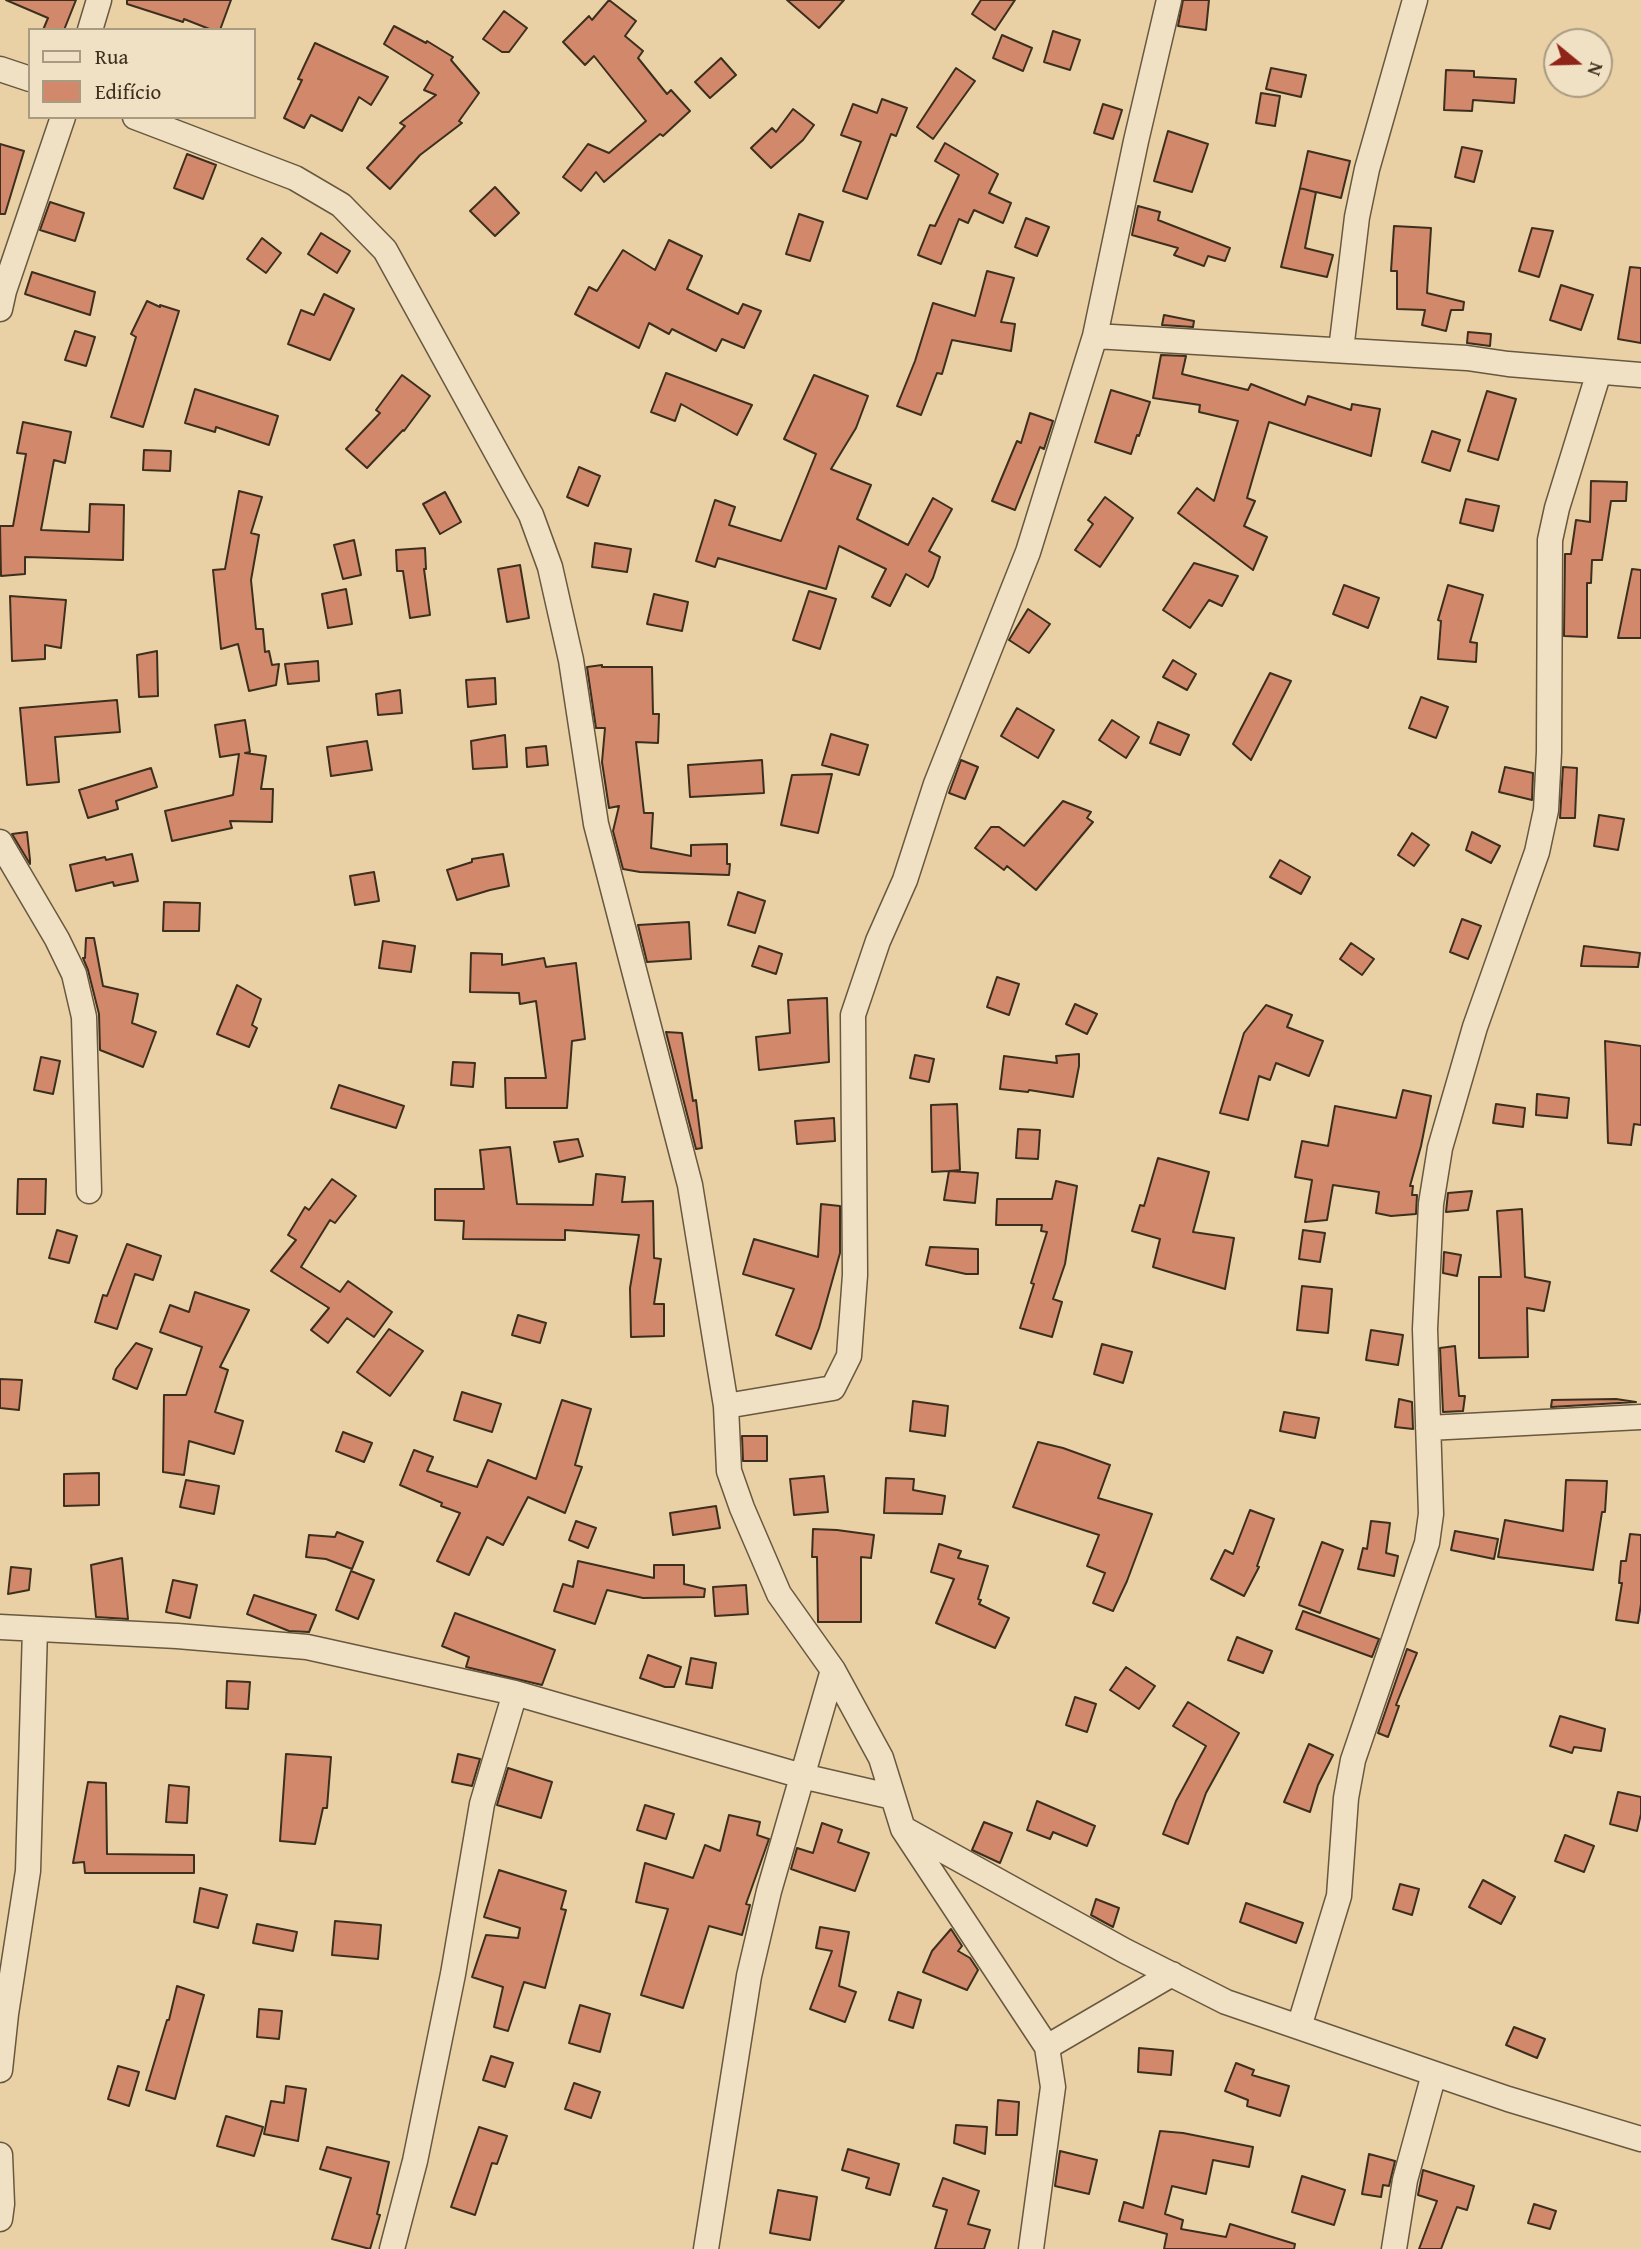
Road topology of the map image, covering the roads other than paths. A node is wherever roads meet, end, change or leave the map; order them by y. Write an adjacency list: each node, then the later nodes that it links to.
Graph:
1 (99, 0): 4 (street)
2 (1169, 0): 10 (street)
3 (1415, 0): 11 (street)
4 (91, 28)
5 (0, 69): 6 (street)
6 (28, 78)
7 (62, 119): 9 (street)
8 (140, 119): 16 (street)
9 (0, 309)
10 (1095, 336): 11 (street); 16 (street)
11 (1342, 350): 12 (street)
12 (1599, 372): 13 (street); 18 (street)
13 (1641, 375)
14 (0, 842): 15 (street)
15 (89, 1191)
16 (726, 1406): 21 (street)
17 (1641, 1417): 18 (street)
18 (1428, 1428): 27 (street)
19 (0, 1627): 20 (street)
20 (35, 1629): 22 (street); 29 (street)
21 (833, 1670): 23 (street); 24 (street)
22 (515, 1693): 23 (street); 34 (street)
23 (803, 1776): 24 (street); 35 (street)
24 (894, 1797): 25 (street)
25 (903, 1829): 26 (street); 28 (street)
26 (1172, 1975): 27 (street); 28 (street)
27 (1299, 2027): 30 (street)
28 (1047, 2047): 36 (street)
29 (0, 2070)
30 (1434, 2074): 31 (street); 37 (street)
31 (1641, 2139)
32 (0, 2155): 33 (street)
33 (0, 2219)
34 (391, 2249)
35 (706, 2249)
36 (1031, 2249)
37 (1394, 2249)

